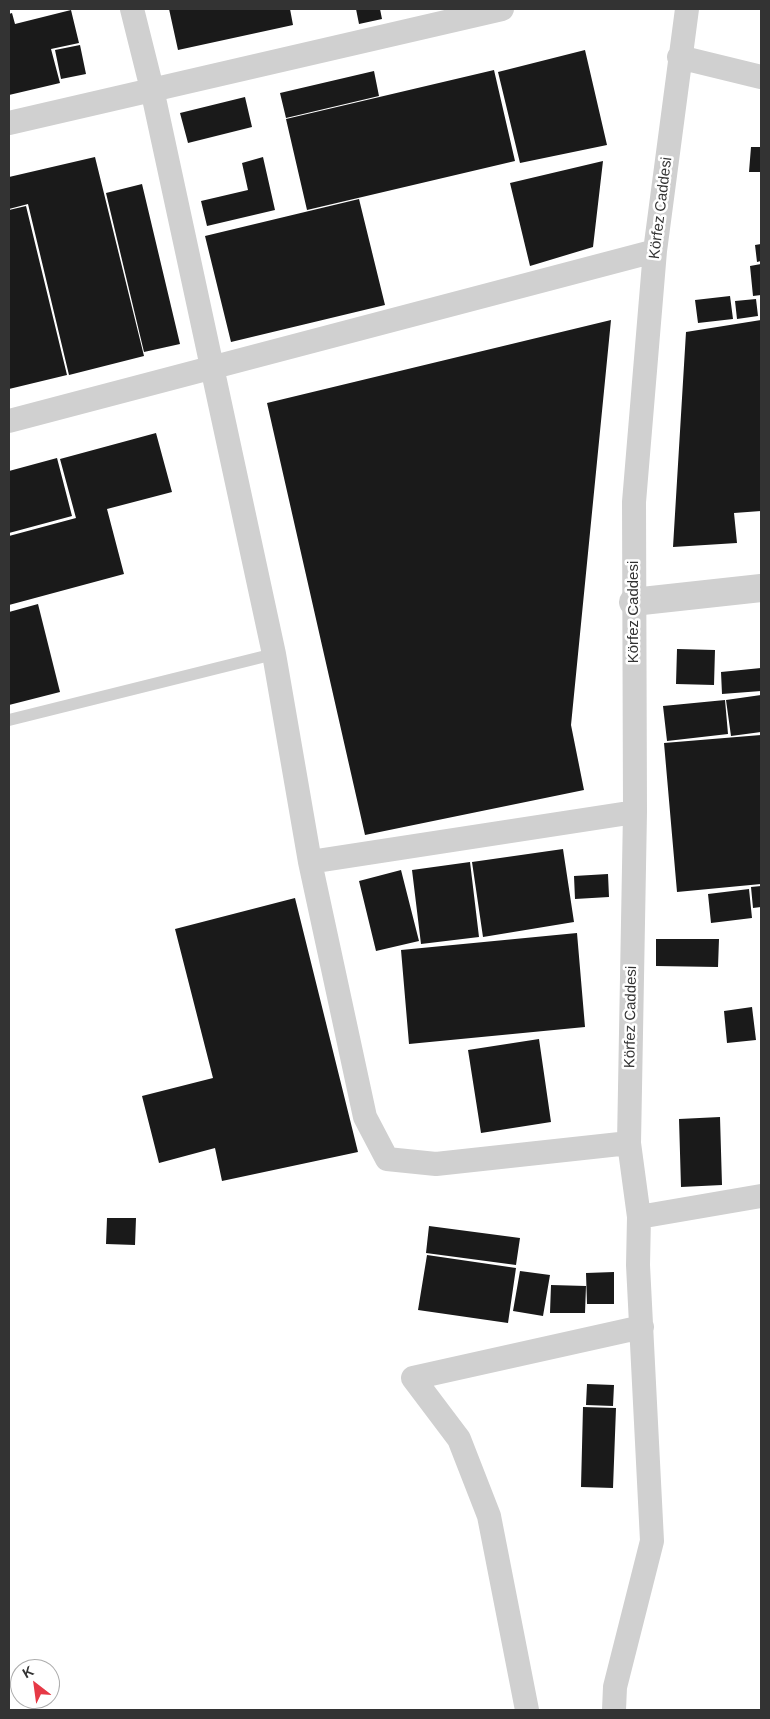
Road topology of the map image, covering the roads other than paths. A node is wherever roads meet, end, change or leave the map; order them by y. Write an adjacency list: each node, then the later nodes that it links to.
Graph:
1 (132, 9): 7 (street)
2 (502, 9): 4 (street)
3 (687, 9): 5 (street, Körfez Caddesi)
4 (472, 12): 7 (street)
5 (679, 57): 6 (street); 9 (street, Körfez Caddesi)
6 (761, 77)
7 (152, 89): 8 (street); 10 (street)
8 (9, 124)
9 (655, 251): 10 (street); 13 (street, Körfez Caddesi)
10 (213, 369): 11 (street); 14 (street)
11 (9, 421)
12 (761, 588): 13 (street)
13 (633, 602): 16 (street, Körfez Caddesi)
14 (274, 654): 15 (lane); 17 (street)
15 (9, 720)
16 (635, 812): 17 (street); 18 (street, Körfez Caddesi)
17 (310, 862): 18 (street)
18 (628, 1143): 20 (street, Körfez Caddesi)
19 (761, 1196): 20 (street)
20 (639, 1217): 21 (street, Körfez Caddesi)
21 (642, 1327): 22 (street); 23 (street, Körfez Caddesi)
22 (527, 1710)
23 (614, 1710)

